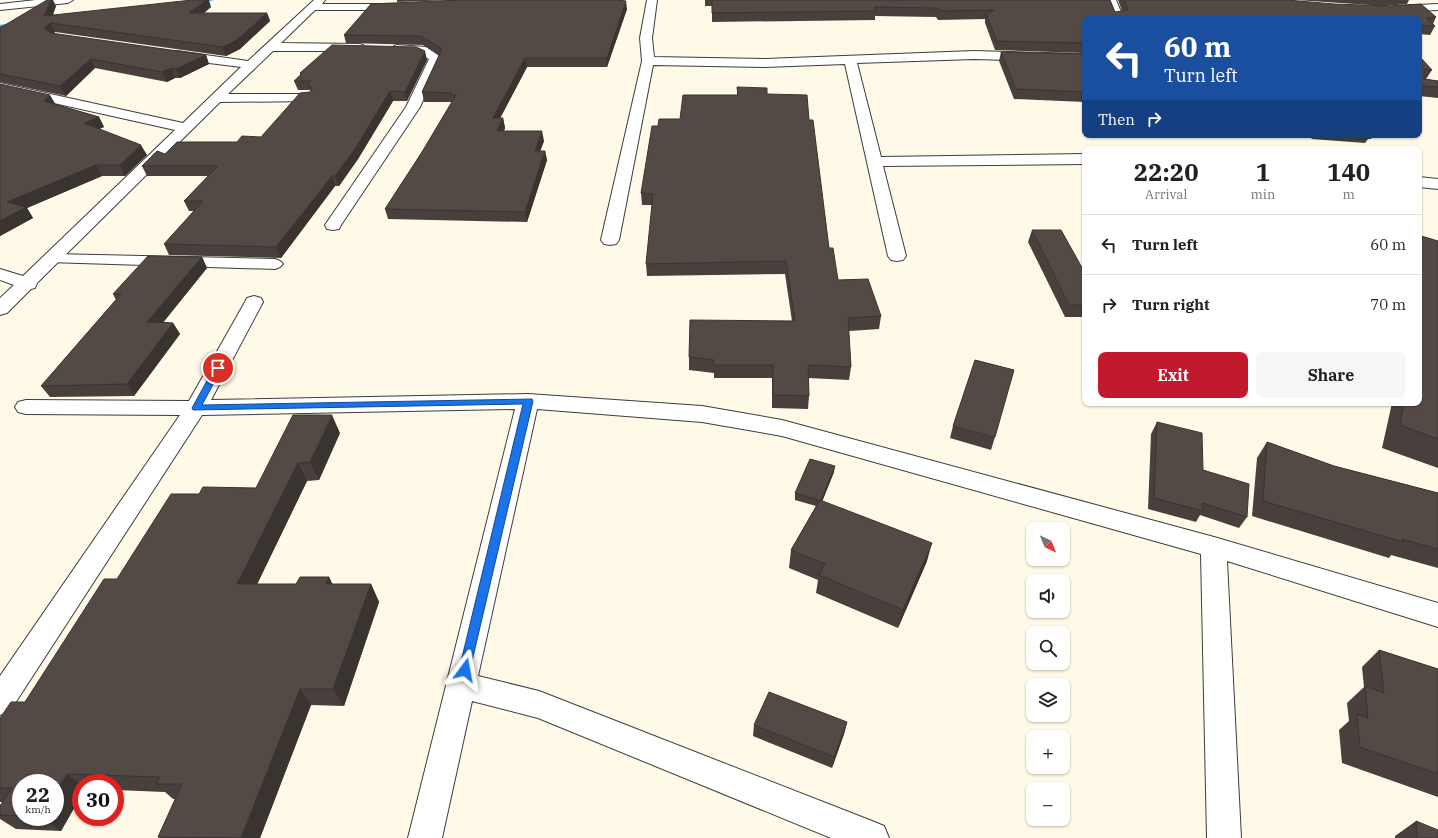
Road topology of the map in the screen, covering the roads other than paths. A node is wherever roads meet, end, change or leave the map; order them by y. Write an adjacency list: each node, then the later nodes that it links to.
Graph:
1 (68, 0): 5 (street)
2 (652, 0): 16 (street)
3 (1111, 0): 9 (street)
4 (316, 3): 6 (street); 10 (street)
5 (0, 7)
6 (410, 7)
7 (1438, 7): 8 (street)
8 (1385, 10)
9 (1117, 16)
10 (271, 46): 11 (street); 17 (street)
11 (369, 48)
12 (384, 49): 26 (street)
13 (166, 53): 17 (street)
14 (1082, 58): 15 (street)
15 (850, 59): 16 (street); 23 (street)
16 (648, 61): 27 (street)
17 (252, 65): 19 (street)
18 (0, 87): 21 (street)
19 (216, 98): 20 (street); 21 (street)
20 (307, 98)
21 (187, 128): 29 (street)
22 (1082, 159): 23 (street)
23 (874, 162): 28 (street)
24 (1422, 182): 25 (street)
25 (1438, 184)
26 (333, 225)
27 (610, 240)
28 (897, 256)
29 (53, 259): 30 (lane); 32 (street)
30 (275, 264)
31 (0, 274): 32 (street)
32 (28, 284): 34 (street)
33 (254, 302): 37 (street)
34 (0, 309)
35 (528, 401): 37 (street); 38 (street); 40 (street)
36 (26, 407): 37 (street)
37 (196, 408): 41 (street)
38 (1214, 546): 39 (street); 44 (street)
39 (1438, 615)
40 (461, 685): 42 (street); 43 (street)
41 (0, 701)
42 (425, 838)
43 (872, 838)
44 (1224, 838)

